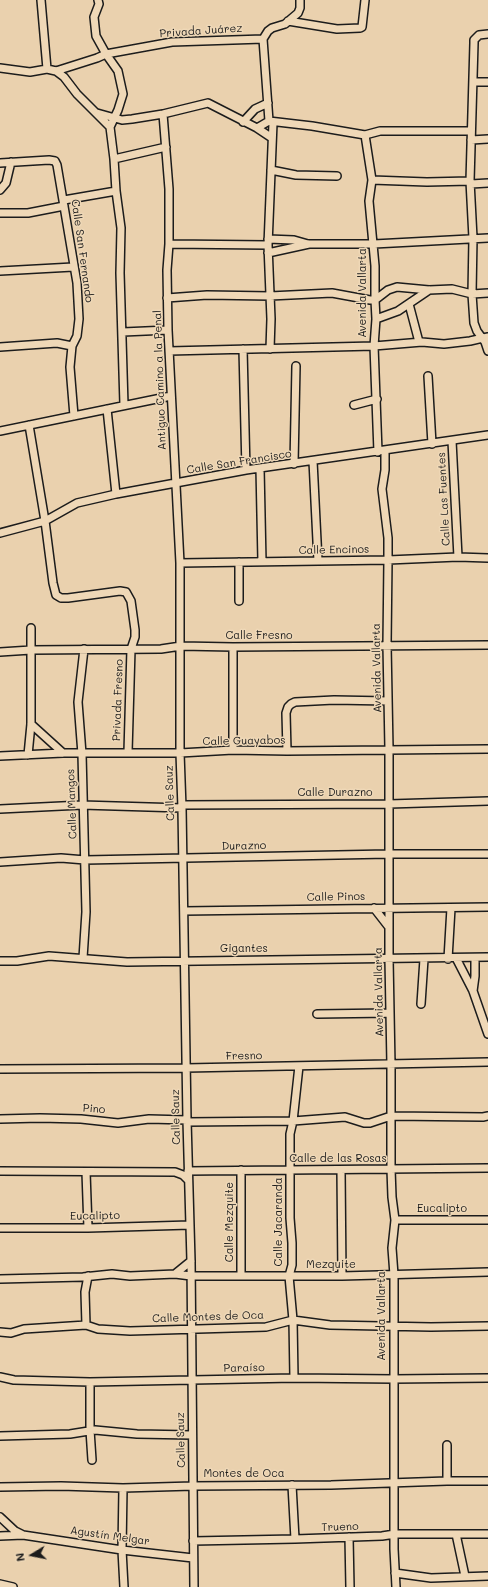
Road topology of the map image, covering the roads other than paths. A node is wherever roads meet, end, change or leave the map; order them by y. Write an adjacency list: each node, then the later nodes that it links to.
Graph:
1 (42, 0): 10 (street)
2 (98, 0): 8 (street)
3 (300, 0): 5 (street)
4 (365, 0): 5 (street)
5 (288, 21): 7 (street)
6 (488, 34): 12 (street)
7 (263, 39): 8 (street, Privada Juárez); 14 (street)
8 (106, 54): 11 (street, Privada Juárez); 17 (street)
9 (0, 68): 10 (street)
10 (47, 69): 11 (street)
11 (56, 71): 15 (street)
12 (473, 82): 13 (street); 22 (street)
13 (488, 82)
14 (268, 103): 18 (street); 19 (street)
15 (97, 113): 17 (street); 20 (street)
16 (163, 114): 17 (street); 18 (street); 27 (street, Antiguo Camino a la Penal)
17 (115, 118): 20 (street)
18 (243, 122): 21 (street)
19 (271, 122): 21 (street); 23 (street); 24 (street)
20 (110, 127): 28 (street)
21 (257, 128): 24 (street)
22 (471, 131): 23 (street); 26 (street)
23 (365, 135): 33 (street, Avenida Vallarta)
24 (272, 138): 31 (street)
25 (488, 139): 26 (street)
26 (471, 140): 34 (street)
27 (166, 147): 28 (street); 43 (street, Antiguo Camino a la Penal)
28 (114, 159): 37 (street)
29 (11, 162): 30 (street); 36 (street); 38 (street, Calle San Fernando)
30 (0, 163)
31 (271, 170): 32 (street); 42 (street)
32 (337, 176)
33 (372, 180): 34 (street); 45 (street, Avenida Vallarta)
34 (471, 182): 35 (street); 40 (street)
35 (488, 183)
36 (0, 190)
37 (116, 191): 38 (street); 58 (street)
38 (64, 203): 39 (street); 47 (street, Calle San Fernando)
39 (0, 213)
40 (473, 238): 41 (street); 45 (street); 51 (street)
41 (488, 238)
42 (268, 242): 43 (street); 44 (street); 46 (street)
43 (169, 244): 53 (street, Antiguo Camino a la Penal)
44 (309, 244): 45 (street); 46 (street)
45 (374, 244): 54 (street, Avenida Vallarta)
46 (268, 253): 52 (street)
47 (73, 267): 48 (street); 61 (street, Calle San Fernando)
48 (0, 272)
49 (429, 290): 51 (street); 54 (street); 55 (street)
50 (488, 293): 51 (street)
51 (472, 294): 59 (street)
52 (270, 296): 53 (street); 54 (street); 65 (street)
53 (168, 298): 57 (street, Antiguo Camino a la Penal)
54 (375, 300): 56 (street, Avenida Vallarta)
55 (409, 304): 56 (street); 60 (street)
56 (376, 319): 62 (street, Avenida Vallarta)
57 (168, 330): 58 (street); 66 (street, Antiguo Camino a la Penal)
58 (123, 332): 72 (street)
59 (485, 338): 60 (street); 67 (street)
60 (419, 342): 62 (street)
61 (72, 346): 63 (street); 75 (street, Calle San Fernando)
62 (374, 346): 65 (street); 71 (street, Avenida Vallarta)
63 (0, 347)
64 (243, 349): 65 (street); 66 (street); 85 (street)
65 (270, 349)
66 (169, 351): 70 (street, Antiguo Camino a la Penal)
67 (488, 351)
68 (296, 366): 83 (street)
69 (428, 376): 80 (street)
70 (171, 396): 72 (street); 86 (street, Antiguo Camino a la Penal)
71 (377, 399): 73 (street); 81 (street, Avenida Vallarta)
72 (124, 405): 74 (street)
73 (354, 405)
74 (107, 409): 75 (street); 87 (street)
75 (74, 416): 76 (street)
76 (29, 425): 77 (street); 88 (street)
77 (0, 431)
78 (488, 435): 79 (street, Calle San Francisco)
79 (452, 441): 80 (street, Calle San Francisco); 90 (street, Calle Las Fuentes)
80 (432, 444): 81 (street, Calle San Francisco)
81 (381, 451): 82 (street, Calle San Francisco); 92 (street, Avenida Vallarta)
82 (313, 461): 83 (street, Calle San Francisco); 93 (street)
83 (294, 464): 84 (street, Calle San Francisco)
84 (260, 468): 85 (street, Calle San Francisco); 95 (street)
85 (246, 470): 86 (street, Calle San Francisco)
86 (175, 483): 87 (street, Calle San Francisco); 96 (street, Antiguo Camino a la Penal)
87 (116, 494): 88 (street, Calle San Francisco)
88 (45, 522): 89 (street, Calle San Francisco); 103 (street, Privada Fresno)
89 (0, 532)
90 (458, 557): 91 (street, Calle Encinos); 92 (street, Calle Encinos)
91 (488, 558)
92 (388, 560): 93 (street, Calle Encinos); 100 (street, Avenida Vallarta)
93 (318, 561): 95 (street, Calle Encinos)
94 (239, 562): 95 (street, Calle Encinos); 96 (street, Calle Encinos); 97 (street)
95 (262, 562)
96 (180, 563): 101 (street, Antiguo Camino a la Penal)
97 (239, 601)
98 (31, 628): 105 (street)
99 (488, 644): 100 (street, Calle Fresno)
100 (387, 645): 102 (street, Calle Fresno); 107 (street, Avenida Vallarta)
101 (181, 646): 102 (street, Calle Fresno); 103 (street, Calle Fresno); 115 (street, Calle Sauz)
102 (233, 647): 111 (street)
103 (131, 648): 104 (street, Calle Fresno); 113 (street, Privada Fresno)
104 (84, 649): 105 (street, Calle Fresno); 116 (street, Calle Mangos)
105 (31, 650): 106 (street, Calle Fresno); 108 (street)
106 (0, 652)
107 (388, 701): 109 (street, Avenida Vallarta); 112 (street)
108 (31, 724): 114 (street); 117 (street)
109 (389, 749): 110 (street, Calle Guayabos); 112 (street, Calle Guayabos); 120 (street, Avenida Vallarta)
110 (488, 749)
111 (233, 750): 112 (street, Calle Guayabos); 115 (street, Calle Guayabos)
112 (287, 751)
113 (128, 752): 115 (street, Calle Guayabos); 116 (street, Calle Guayabos)
114 (63, 753): 116 (street, Calle Guayabos); 117 (street, Calle Guayabos)
115 (180, 753): 122 (street, Calle Sauz)
116 (82, 754): 121 (street, Calle Mangos)
117 (28, 755): 118 (street, Calle Guayabos)
118 (0, 756)
119 (488, 801): 120 (street, Calle Durazno)
120 (389, 804): 122 (street, Calle Durazno); 124 (street, Avenida Vallarta)
121 (82, 806): 122 (street, Calle Durazno); 123 (street, Calle Durazno); 127 (street, Calle Mangos)
122 (182, 806): 126 (street, Calle Sauz)
123 (0, 809)
124 (388, 854): 125 (street, Durazno); 126 (street, Durazno); 129 (street, Avenida Vallarta)
125 (488, 854)
126 (183, 858): 127 (street, Durazno); 133 (street, Calle Sauz)
127 (85, 860): 128 (street, Durazno); 136 (street, Calle Mangos)
128 (0, 862)
129 (388, 907): 131 (street, Calle Pinos); 132 (street, Calle Pinos); 134 (street, Avenida Vallarta)
130 (488, 907): 132 (street, Calle Pinos)
131 (374, 908): 133 (street, Calle Pinos); 134 (street)
132 (451, 908): 137 (street)
133 (184, 911): 142 (street, Calle Sauz)
134 (388, 926): 140 (street, Avenida Vallarta)
135 (488, 957): 139 (street, Gigantes)
136 (83, 958): 142 (street, Gigantes); 143 (street, Gigantes)
137 (448, 958): 138 (street, Gigantes); 141 (street, Gigantes)
138 (456, 958): 139 (street, Gigantes); 144 (street)
139 (475, 958): 144 (street)
140 (389, 959): 141 (street, Gigantes); 142 (street, Gigantes); 146 (street, Avenida Vallarta)
141 (424, 959): 145 (street)
142 (184, 960): 152 (street, Calle Sauz)
143 (0, 961)
144 (473, 991): 148 (street)
145 (421, 1004)
146 (390, 1013): 147 (street); 150 (street, Avenida Vallarta)
147 (317, 1014)
148 (488, 1034)
149 (488, 1062): 150 (street, Fresno)
150 (391, 1065): 151 (street, Fresno); 154 (street, Avenida Vallarta)
151 (299, 1066): 152 (street, Fresno); 158 (street, Calle Jacaranda)
152 (186, 1068): 153 (street, Fresno); 157 (street, Calle Sauz)
153 (0, 1069)
154 (391, 1116): 155 (street, Pino); 158 (street, Pino); 161 (street, Avenida Vallarta)
155 (488, 1116)
156 (0, 1119): 157 (street, Pino)
157 (187, 1121): 158 (street, Pino); 159 (street, Calle Sauz)
158 (293, 1121): 163 (street, Calle Jacaranda)
159 (188, 1168): 162 (street, Calle de las Rosas); 167 (street); 168 (street, Calle Sauz)
160 (488, 1168): 161 (street, Calle de las Rosas)
161 (391, 1169): 164 (street, Calle de las Rosas); 169 (street, Avenida Vallarta)
162 (241, 1170): 163 (street, Calle de las Rosas); 177 (street, Calle Mezquite)
163 (290, 1170): 164 (street, Calle de las Rosas); 181 (street, Calle Jacaranda)
164 (341, 1170): 182 (street)
165 (0, 1171): 166 (street)
166 (86, 1172): 167 (street); 173 (street)
167 (175, 1172): 168 (street)
168 (188, 1180): 171 (street, Calle Sauz)
169 (395, 1220): 170 (street, Eucalipto); 178 (street, Avenida Vallarta)
170 (488, 1220)
171 (190, 1225): 173 (street, Eucalipto); 174 (street, Calle Sauz)
172 (0, 1228): 173 (street, Eucalipto)
173 (88, 1228)
174 (191, 1261): 176 (street); 180 (street, Calle Sauz)
175 (488, 1272): 178 (street, Mezquite)
176 (175, 1274): 179 (street, Mezquite); 180 (street, Mezquite)
177 (241, 1275): 180 (street, Mezquite); 181 (street, Mezquite)
178 (394, 1275): 182 (street, Mezquite); 186 (street, Avenida Vallarta)
179 (88, 1276): 183 (street, Mezquite); 185 (street)
180 (191, 1276): 188 (street, Calle Sauz)
181 (289, 1276): 182 (street, Mezquite); 184 (street, Calle Jacaranda)
182 (342, 1276)
183 (0, 1279)
184 (293, 1320): 186 (street, Calle Montes de Oca); 188 (street, Calle Montes de Oca); 191 (street, Calle Jacaranda)
185 (86, 1325): 188 (street, Calle Montes de Oca); 189 (street, Calle Montes de Oca)
186 (393, 1326): 187 (street, Calle Montes de Oca); 193 (street, Avenida Vallarta)
187 (488, 1326)
188 (191, 1328): 194 (street, Calle Sauz)
189 (0, 1332)
190 (0, 1377): 195 (street, Paraíso)
191 (294, 1378): 193 (street, Paraíso); 194 (street, Paraíso)
192 (488, 1378): 193 (street, Paraíso)
193 (394, 1379): 203 (street, Avenida Vallarta)
194 (192, 1380): 195 (street, Paraíso); 197 (street, Calle Sauz)
195 (90, 1382): 196 (street)
196 (90, 1430): 197 (street); 198 (street); 200 (street)
197 (192, 1435): 206 (street, Calle Sauz)
198 (0, 1436)
199 (448, 1445): 201 (street)
200 (92, 1460)
201 (447, 1481): 202 (street, Montes de Oca); 203 (street, Montes de Oca)
202 (488, 1481)
203 (394, 1484): 204 (street, Montes de Oca); 209 (street, Avenida Vallarta)
204 (292, 1485): 206 (street, Montes de Oca); 215 (street)
205 (0, 1486): 207 (street, Montes de Oca)
206 (193, 1486): 207 (street, Montes de Oca); 216 (street, Calle Sauz)
207 (123, 1488): 217 (street)
208 (0, 1517): 212 (street, Agustín Melgar)
209 (395, 1534): 210 (street, Trueno); 214 (street, Trueno); 219 (street, Avenida Vallarta)
210 (456, 1534): 211 (street, Trueno); 220 (street)
211 (488, 1534)
212 (23, 1535): 213 (street, Agustín Melgar); 217 (street, Agustín Melgar)
213 (0, 1536)
214 (349, 1537): 215 (street, Trueno); 226 (street)
215 (295, 1539): 216 (street, Trueno)
216 (192, 1541): 218 (street, Calle Sauz)
217 (122, 1550): 218 (street, Agustín Melgar); 224 (street)
218 (193, 1558): 225 (street, Calle Sauz)
219 (395, 1573): 220 (street); 227 (street, Avenida Vallarta)
220 (465, 1576): 221 (street)
221 (488, 1576)
222 (0, 1584): 223 (street)
223 (13, 1587)
224 (124, 1587)
225 (194, 1587)
226 (350, 1587)
227 (396, 1587)

